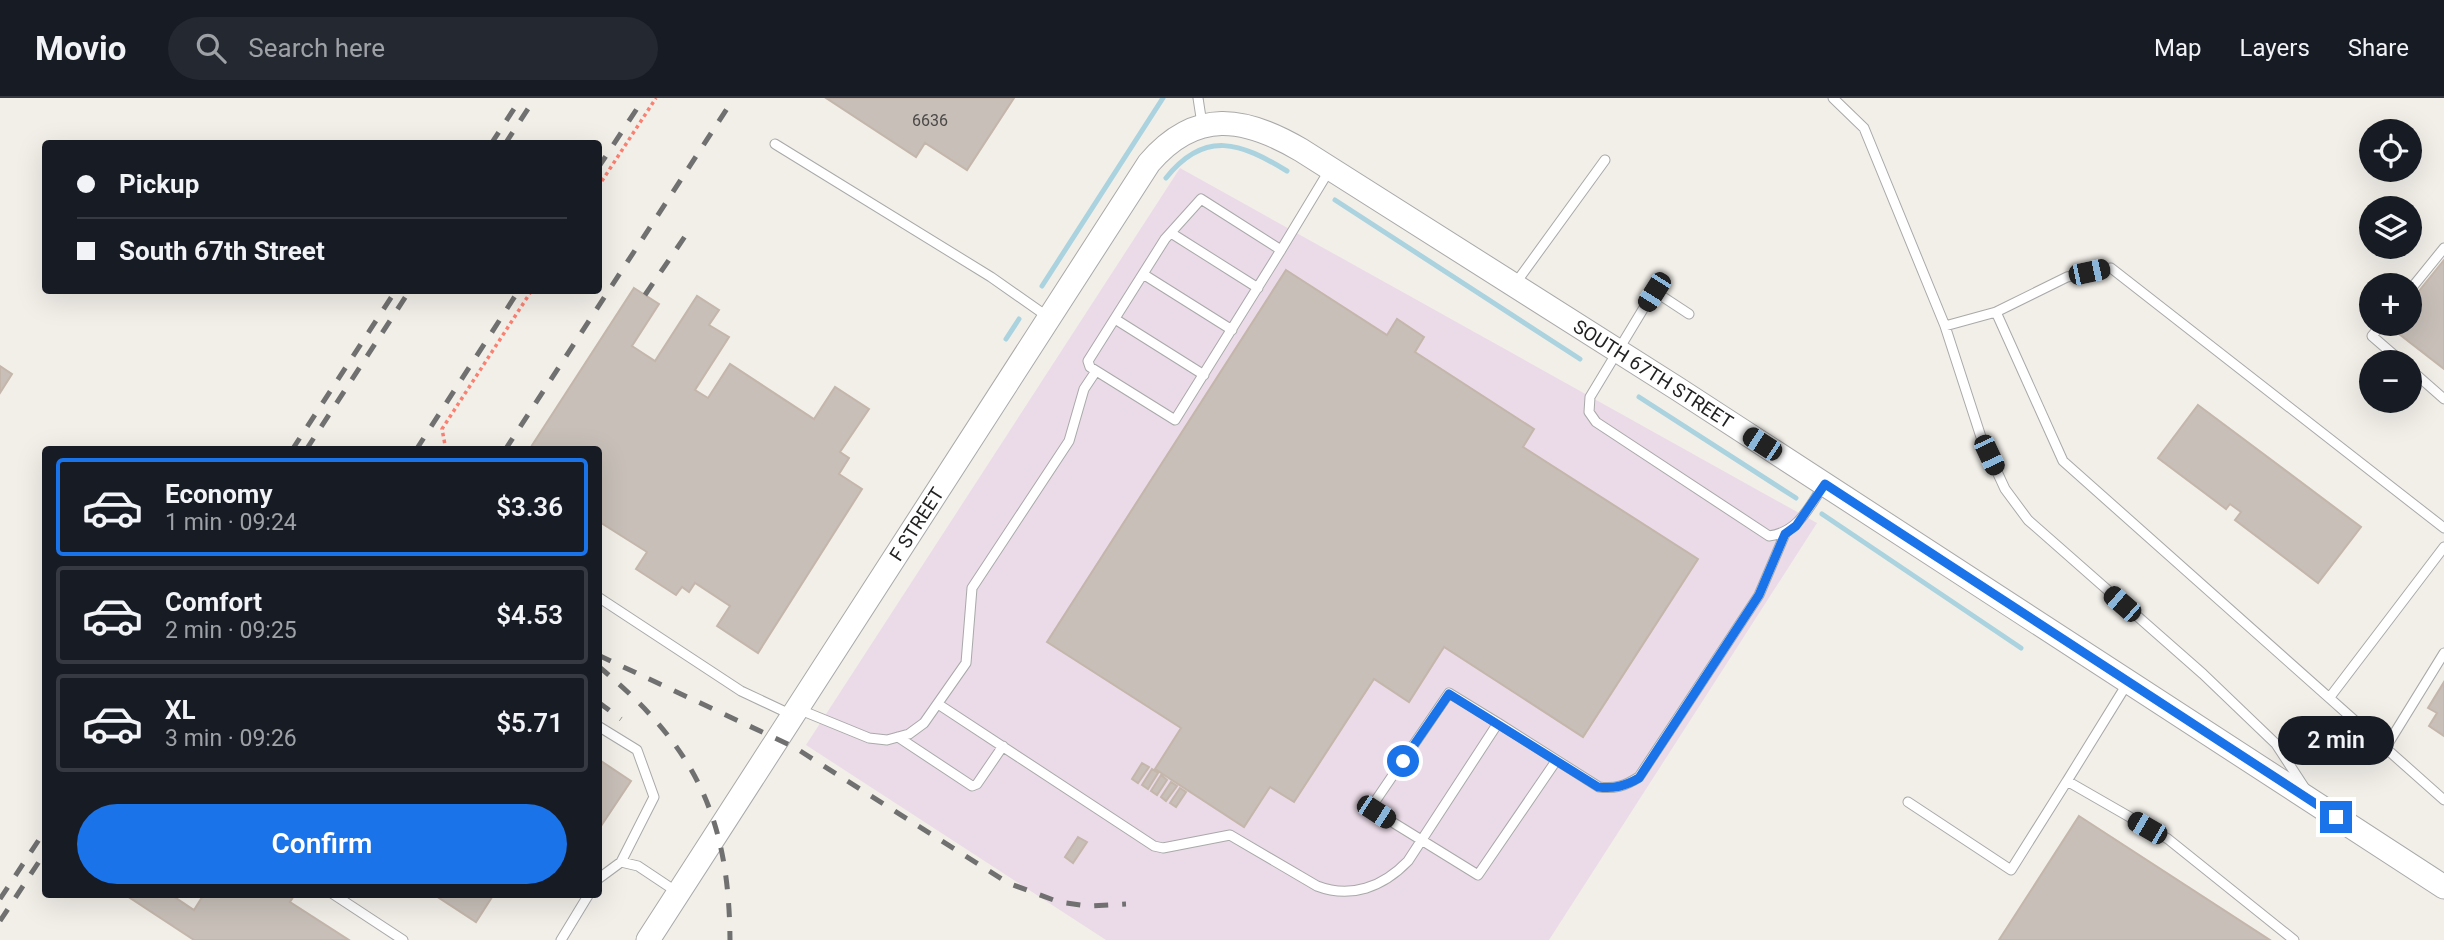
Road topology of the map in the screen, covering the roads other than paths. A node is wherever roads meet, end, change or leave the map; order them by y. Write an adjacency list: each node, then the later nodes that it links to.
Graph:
1 (1198, 98): 3 (lane)
2 (1833, 98): 18 (lane)
3 (1203, 126): 6 (street, SOUTH 67TH STREET); 16 (street, F STREET)
4 (775, 144): 16 (lane)
5 (1605, 160): 12 (lane)
6 (1331, 169): 9 (lane); 12 (street, SOUTH 67TH STREET)
7 (1171, 233): 9 (lane); 10 (lane); 13 (lane)
8 (2444, 248): 11 (lane)
9 (1281, 250): 13 (lane)
10 (1143, 274): 17 (lane); 19 (lane)
11 (2422, 275)
12 (1514, 286): 22 (street, SOUTH 67TH STREET)
13 (1258, 288): 19 (lane)
14 (1996, 312): 18 (lane); 28 (lane); 34 (lane)
15 (1689, 314): 22 (lane)
16 (1050, 318): 36 (street, F STREET)
17 (1115, 319): 23 (lane); 24 (lane)
18 (1945, 326): 46 (lane)
19 (1231, 330): 24 (lane)
20 (2372, 336): 21 (lane)
21 (2388, 350)
22 (1618, 351): 27 (street, SOUTH 67TH STREET); 29 (lane)
23 (1096, 371): 24 (lane); 35 (lane)
24 (1204, 375)
25 (2422, 380): 26 (lane)
26 (2444, 399)
27 (1825, 484): 29 (lane); 33 (street, SOUTH 67TH STREET)
28 (2444, 527)
29 (1785, 534): 42 (lane)
30 (2444, 547): 34 (lane)
31 (602, 600): 36 (lane)
32 (2444, 653): 41 (lane)
33 (2128, 682): 43 (lane); 46 (street, SOUTH 67TH STREET)
34 (2330, 697): 41 (lane)
35 (938, 704): 39 (lane); 40 (lane)
36 (796, 713): 39 (lane); 51 (street, F STREET)
37 (1498, 723): 42 (lane); 47 (lane); 47 (lane)
38 (602, 728): 48 (lane)
39 (898, 737): 40 (lane)
40 (1003, 746): 47 (lane)
41 (2386, 747): 44 (lane)
42 (1556, 761): 47 (lane)
43 (2067, 781): 45 (lane); 57 (lane)
44 (2444, 800)
45 (1908, 802)
46 (2314, 803): 50 (street, SOUTH 67TH STREET)
47 (1421, 841)
48 (621, 862): 49 (lane); 51 (lane)
49 (602, 875)
50 (2444, 887)
51 (679, 893): 56 (street, F STREET)
52 (340, 898): 54 (lane)
53 (587, 898): 55 (lane)
54 (403, 940)
55 (561, 940)
56 (648, 940)
57 (2294, 940)

